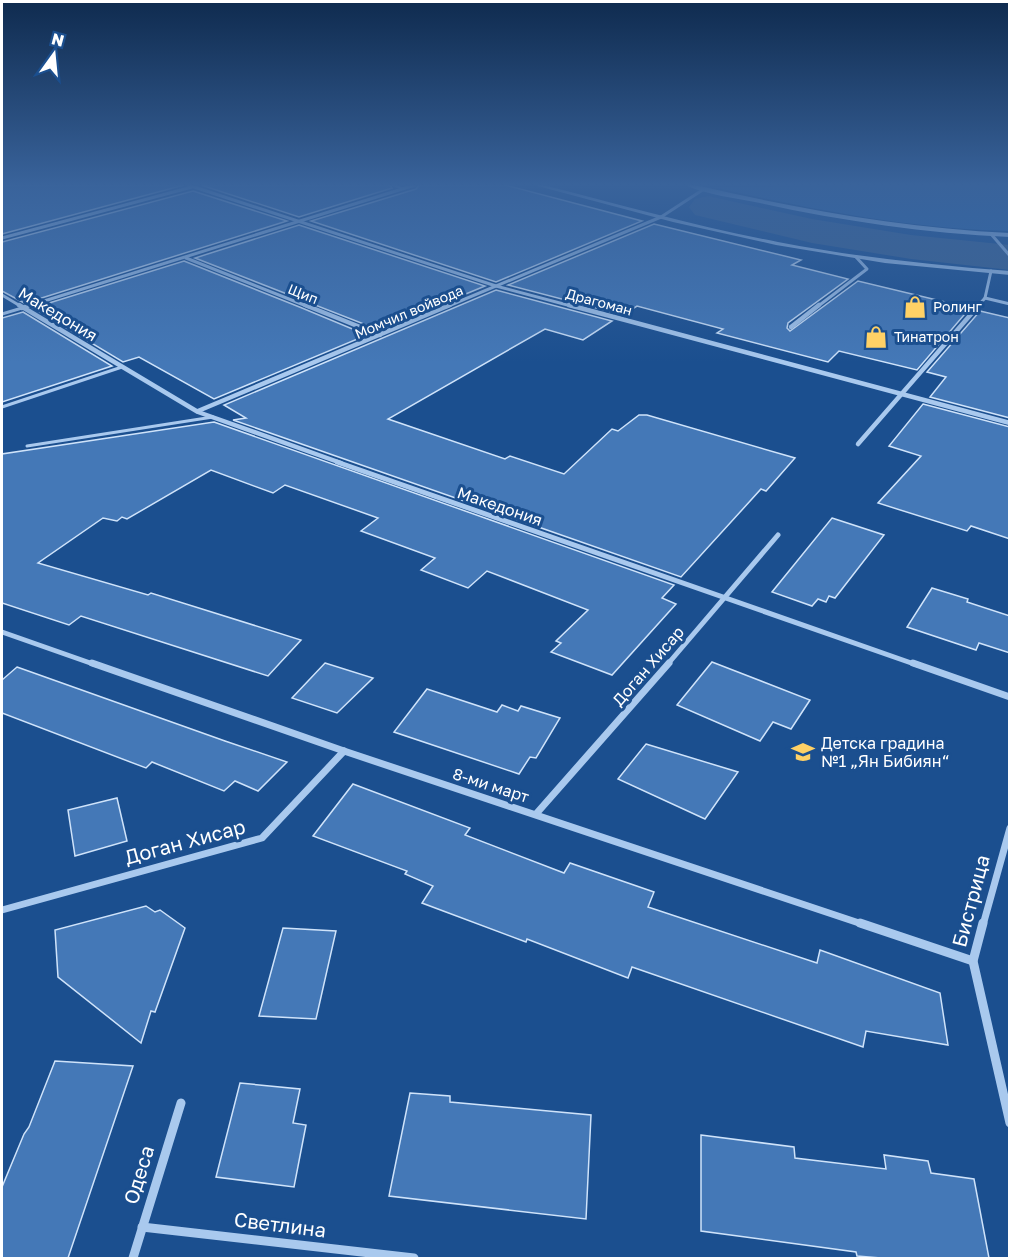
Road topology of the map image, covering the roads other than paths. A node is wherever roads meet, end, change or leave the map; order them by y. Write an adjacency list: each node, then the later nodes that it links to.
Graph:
1 (230, 244): 7 (street)
2 (365, 244): 11 (street, Драгоман)
3 (595, 244): 11 (street, Момчил войвода)
4 (782, 244): 8 (street)
5 (999, 244): 6 (street)
6 (1010, 256)
7 (185, 258): 15 (street); 18 (street, Щип)
8 (856, 258): 9 (street); 17 (street)
9 (991, 271): 10 (street); 13 (street)
10 (1010, 273)
11 (496, 286): 18 (street, Момчил войвода); 20 (street, Драгоман)
12 (2, 296): 15 (street, Македония)
13 (985, 298): 14 (street); 20 (street)
14 (1010, 304)
15 (22, 308): 16 (lane); 19 (street, Македония)
16 (2, 314)
17 (791, 327)
18 (380, 335): 22 (street, Момчил войвода)
19 (122, 368): 21 (lane); 22 (street, Македония)
20 (901, 394): 24 (street, Драгоман); 25 (street)
21 (2, 406)
22 (198, 412): 23 (street, Македония)
23 (213, 417): 26 (lane); 28 (street, Македония)
24 (1010, 423)
25 (858, 444)
26 (27, 446)
27 (778, 535): 28 (street, Доган Хисар)
28 (725, 599): 30 (street, Македония); 32 (street, Доган Хисар)
29 (2, 632): 31 (street, 8-ми март)
30 (1010, 697)
31 (344, 751): 32 (street, 8-ми март); 34 (street, Доган Хисар)
32 (536, 814): 35 (street, 8-ми март)
33 (1010, 828): 35 (street, Бистрица)
34 (2, 910)
35 (973, 961): 37 (street, Бистрица)
36 (181, 1103): 38 (street, Одеса)
37 (1010, 1123)
38 (142, 1227): 39 (street, Одеса); 40 (street, Светлина)
39 (133, 1258)
40 (414, 1258)

